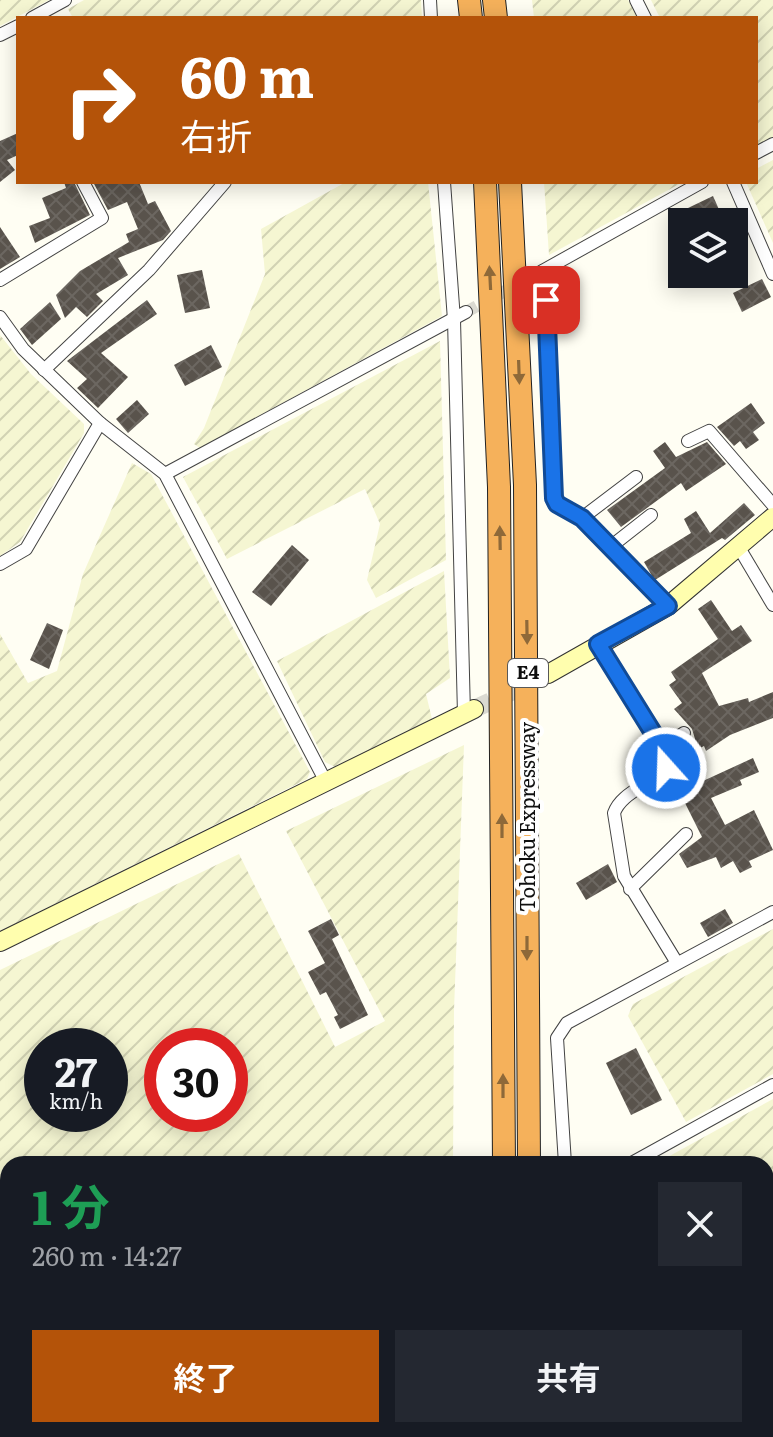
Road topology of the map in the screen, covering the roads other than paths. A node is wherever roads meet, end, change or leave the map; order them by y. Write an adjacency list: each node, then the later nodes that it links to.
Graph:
1 (61, 2): 2 (street)
2 (36, 16)
3 (84, 184): 13 (street)
4 (223, 184): 17 (street)
5 (444, 184): 16 (street)
6 (485, 184): 43 (highway, Tohoku Expressway / E4, one-way to 6)
7 (510, 184): 44 (highway, Tohoku Expressway / E4, one-way to 44)
8 (698, 184): 10 (street)
9 (734, 184): 11 (street)
10 (543, 271): 12 (street); 25 (street)
11 (773, 274)
12 (528, 279)
13 (0, 280)
14 (466, 312): 16 (street)
15 (0, 317): 17 (street)
16 (454, 320): 20 (street); 33 (street)
17 (44, 370): 18 (street)
18 (100, 423): 20 (street); 28 (street)
19 (688, 441): 22 (street)
20 (165, 474): 36 (street)
21 (636, 477): 25 (street)
22 (773, 505)
23 (651, 515): 27 (street)
24 (773, 517): 26 (street)
25 (582, 518): 27 (street)
26 (738, 546): 29 (street); 30 (street)
27 (609, 548): 30 (street)
28 (0, 564)
29 (773, 605)
30 (668, 606): 31 (street)
31 (598, 644): 32 (street); 35 (street)
32 (548, 674)
33 (469, 712): 36 (street)
34 (684, 733): 35 (street)
35 (662, 747): 38 (street)
36 (327, 784): 40 (street)
37 (686, 834): 38 (street)
38 (630, 889): 41 (street)
39 (773, 912): 41 (street)
40 (0, 942)
41 (677, 963): 45 (street)
42 (773, 1085): 46 (street)
43 (504, 1156)
44 (529, 1156)
45 (564, 1156)
46 (644, 1156)

